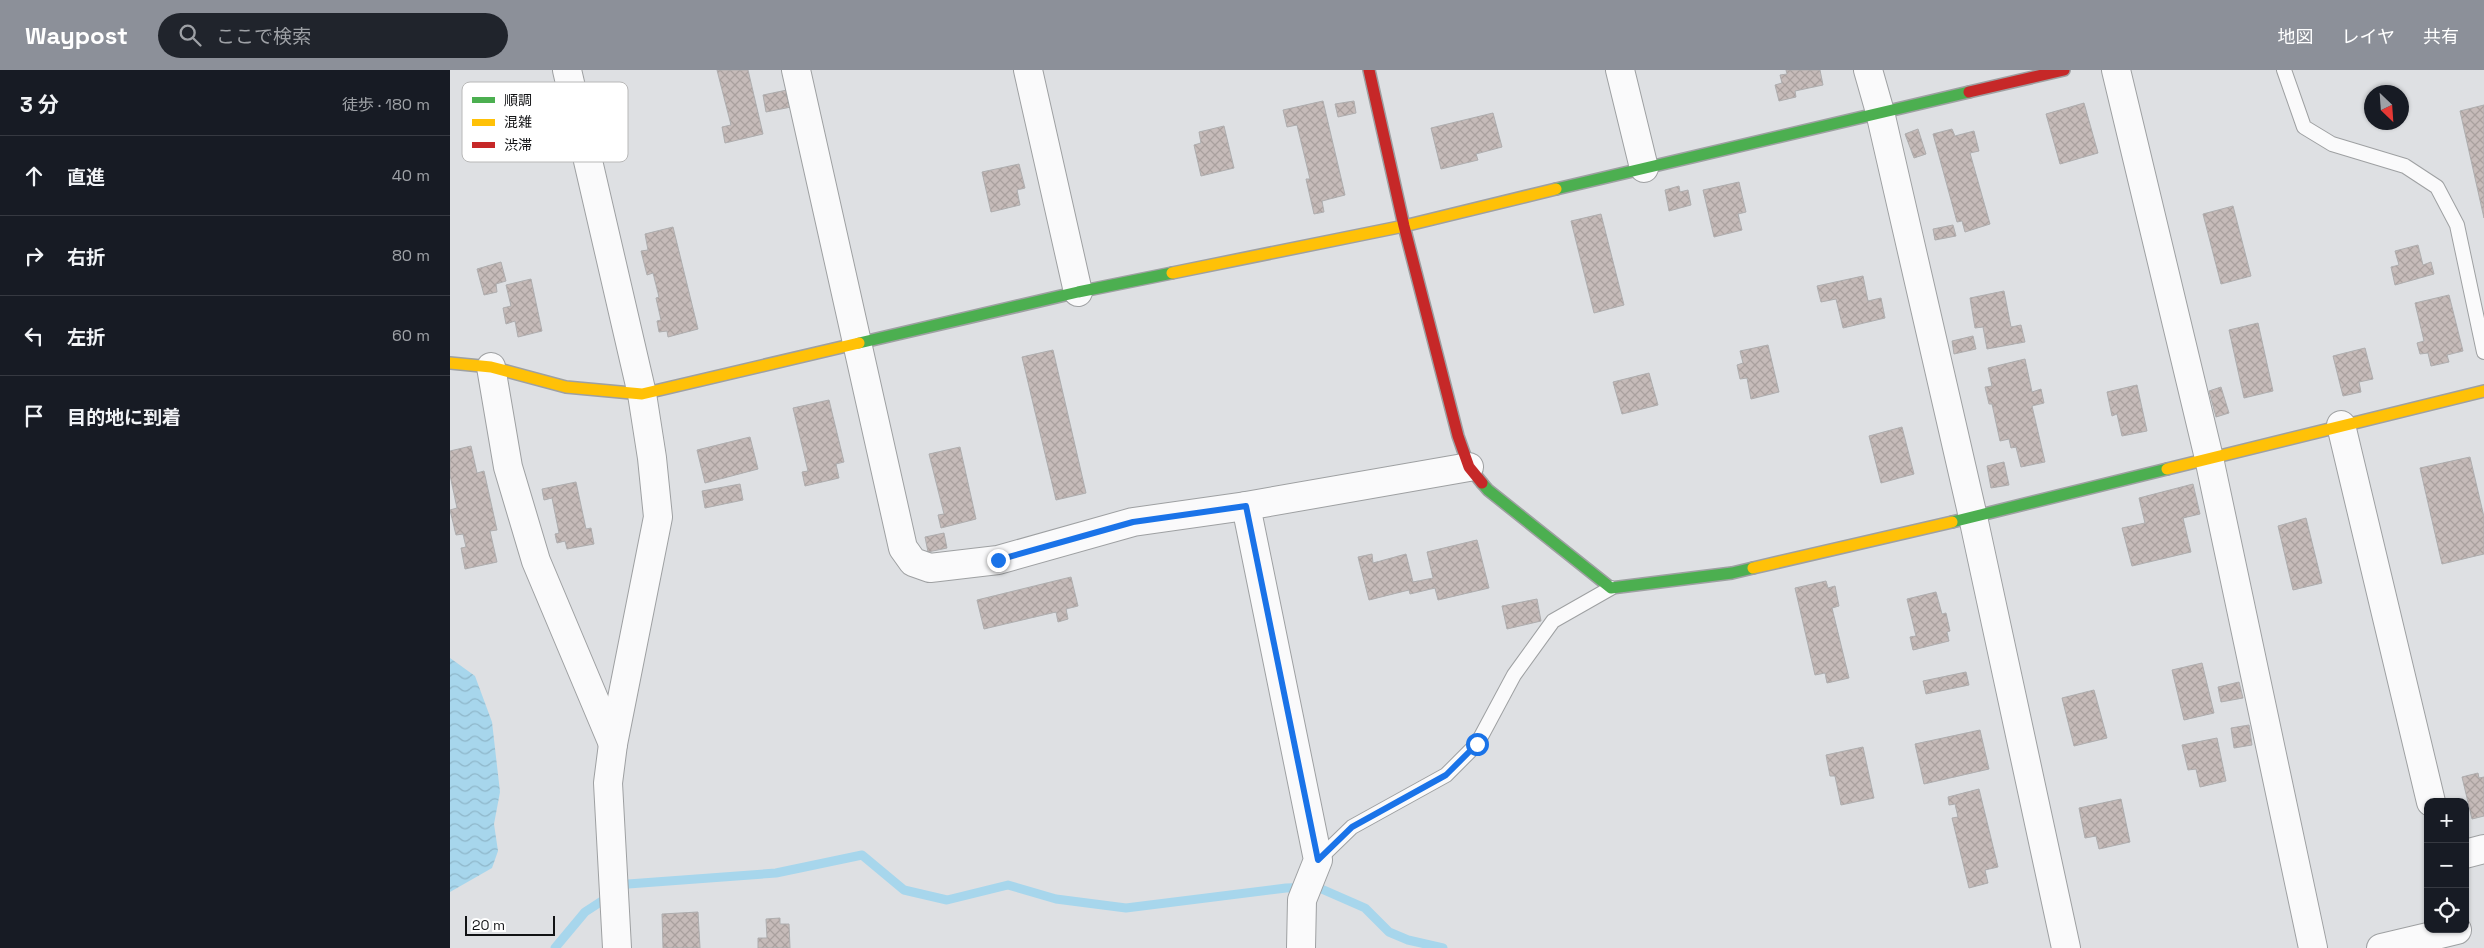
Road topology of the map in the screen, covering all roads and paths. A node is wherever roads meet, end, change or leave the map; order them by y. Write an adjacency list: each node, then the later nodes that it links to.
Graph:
1 (796, 70): 14 (street)
2 (1028, 70): 13 (street)
3 (1369, 70): 12 (street)
4 (1620, 70): 11 (street)
5 (1868, 70): 9 (street)
6 (2064, 70): 9 (street)
7 (2116, 70): 21 (street)
8 (2284, 70): 15 (lane)
9 (1880, 112): 11 (street); 24 (street)
10 (588, 162): 19 (street)
11 (1644, 168): 12 (street)
12 (1404, 226): 13 (street); 22 (street)
13 (1078, 292): 14 (street)
14 (858, 343): 19 (street); 23 (street)
15 (2484, 352)
16 (450, 364): 17 (street)
17 (491, 367): 19 (street); 26 (street)
18 (2484, 391): 20 (street)
19 (642, 394): 26 (street)
20 (2340, 425): 21 (street); 27 (street)
21 (2209, 458): 24 (street); 36 (street)
22 (1469, 467): 23 (street); 25 (street)
23 (1246, 506): 30 (street)
24 (1973, 517): 25 (street); 35 (street)
25 (1611, 588): 30 (lane)
26 (614, 744): 33 (street)
27 (2430, 798)
28 (2484, 849): 29 (street)
29 (2469, 853)
30 (1315, 866): 34 (street)
31 (2441, 933): 37 (street)
32 (2458, 933): 38 (street)
33 (617, 948)
34 (1300, 948)
35 (2066, 948)
36 (2313, 948)
37 (2381, 948)
38 (2463, 948)

